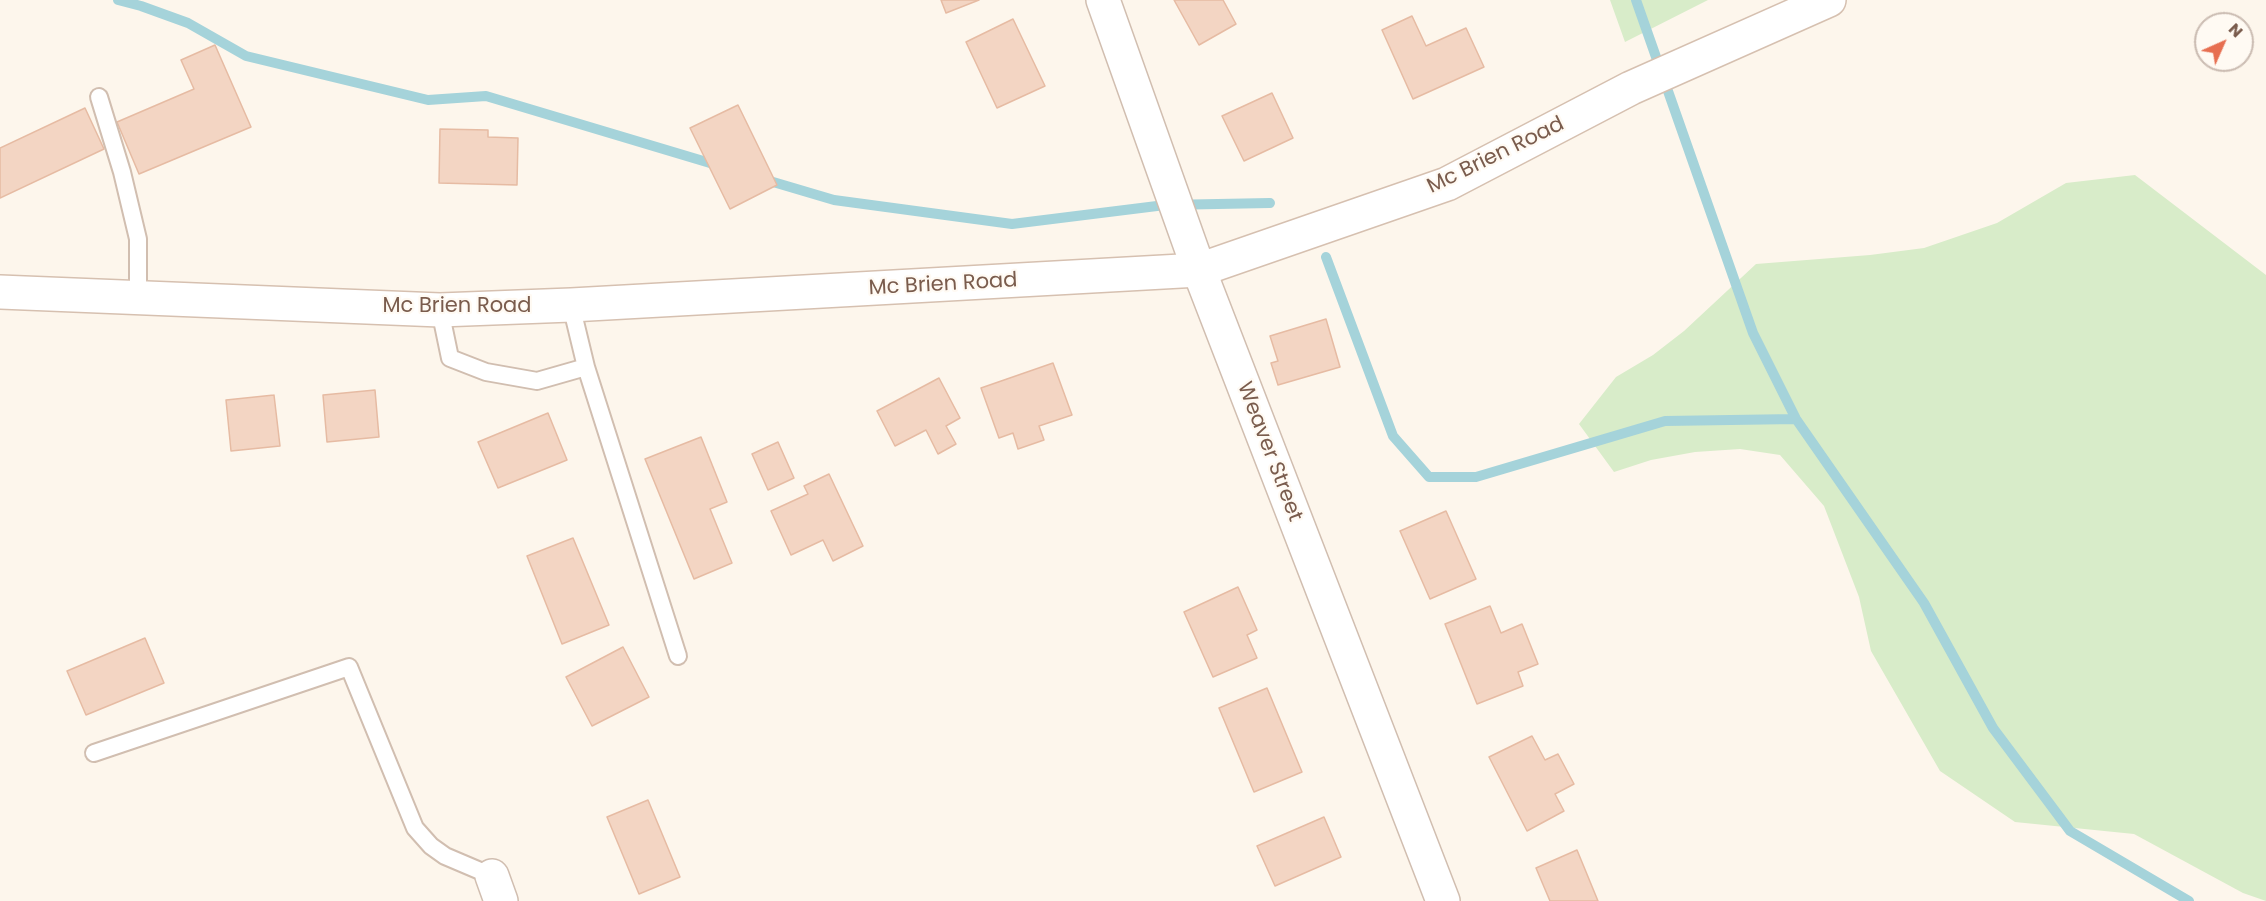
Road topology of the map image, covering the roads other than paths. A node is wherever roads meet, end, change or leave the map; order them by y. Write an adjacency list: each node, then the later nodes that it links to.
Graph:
1 (1104, 0): 4 (street, Weaver Street)
2 (1829, 0): 4 (street, Mc Brien Road)
3 (99, 97): 6 (lane)
4 (1199, 270): 7 (street, Mc Brien Road); 13 (street, Weaver Street)
5 (0, 292): 6 (street, Mc Brien Road)
6 (138, 298): 8 (street, Mc Brien Road)
7 (571, 305): 8 (street, Mc Brien Road); 9 (lane)
8 (440, 310): 9 (lane)
9 (586, 367): 10 (lane)
10 (678, 656)
11 (94, 753): 12 (lane)
12 (496, 888)
13 (1443, 901)

